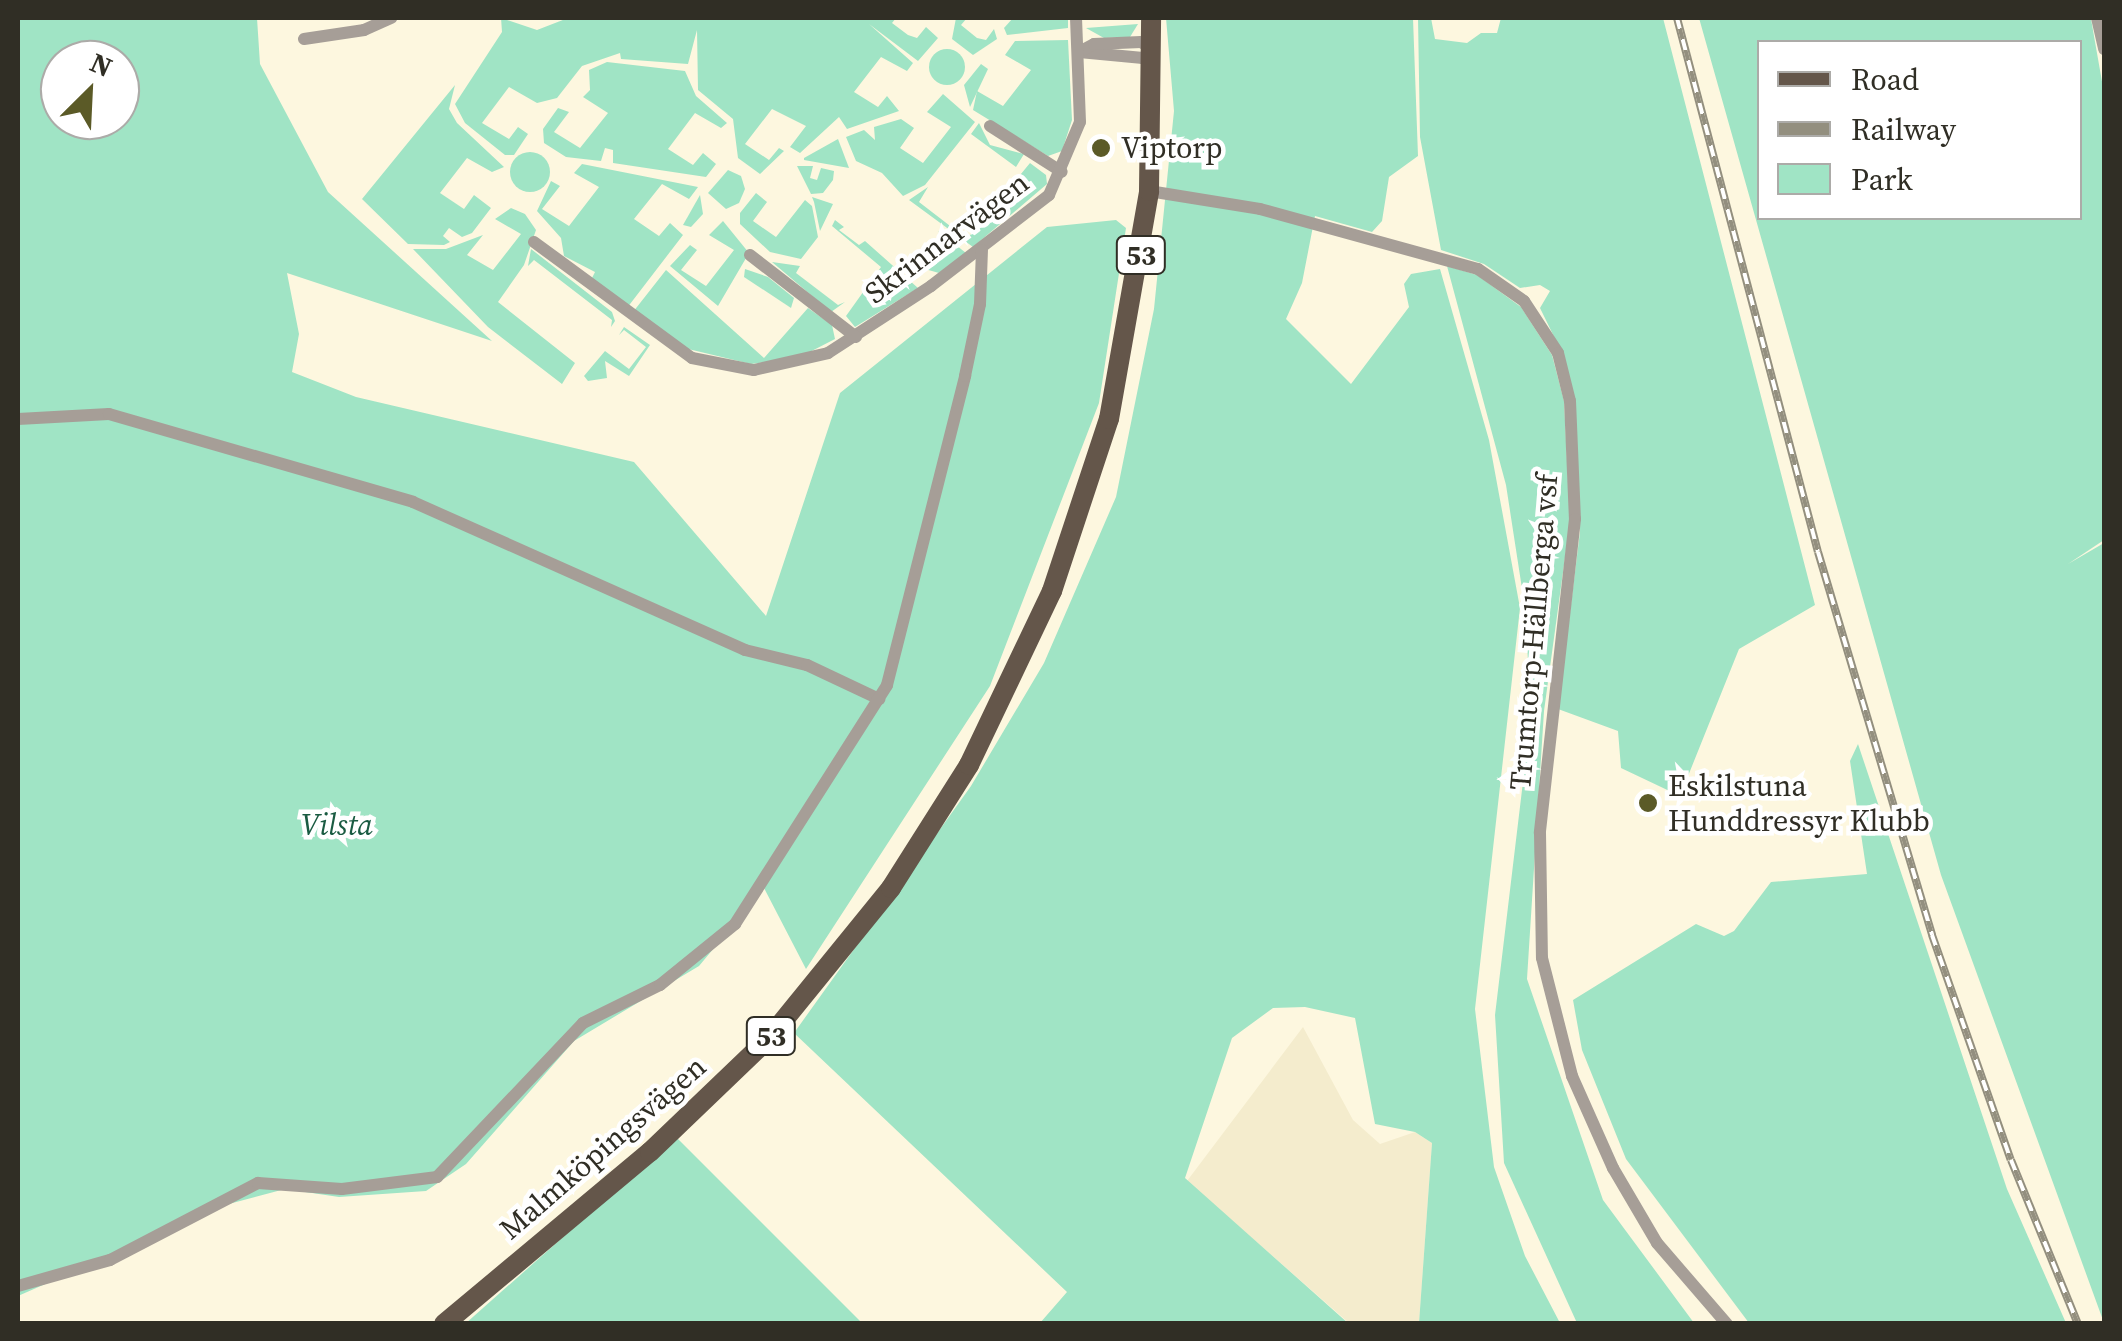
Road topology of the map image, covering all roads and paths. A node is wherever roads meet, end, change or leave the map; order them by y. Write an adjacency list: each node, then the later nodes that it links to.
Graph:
1 (391, 18): 5 (street)
2 (1076, 18): 8 (street, Skrinnarvägen)
3 (1151, 18): 6 (main road, Malmköpingsvägen / 53)
4 (2097, 18): 7 (street)
5 (304, 39)
6 (1152, 49): 8 (street); 11 (main road, Malmköpingsvägen / 53)
7 (2104, 49)
8 (1078, 52): 10 (street, Skrinnarvägen)
9 (990, 126): 10 (street, Skrinnarvägen)
10 (1062, 172): 13 (street, Skrinnarvägen)
11 (1149, 190): 19 (main road, Malmköpingsvägen / 53); 20 (street, Trumtorp-Hällberga vsf)
12 (534, 242): 15 (street, Skrinnarvägen)
13 (982, 250): 15 (street, Skrinnarvägen); 17 (street)
14 (750, 255): 15 (street, Skrinnarvägen)
15 (856, 337)
16 (18, 420): 17 (street)
17 (879, 700): 18 (street)
18 (18, 1286)
19 (444, 1324)
20 (1727, 1324)

